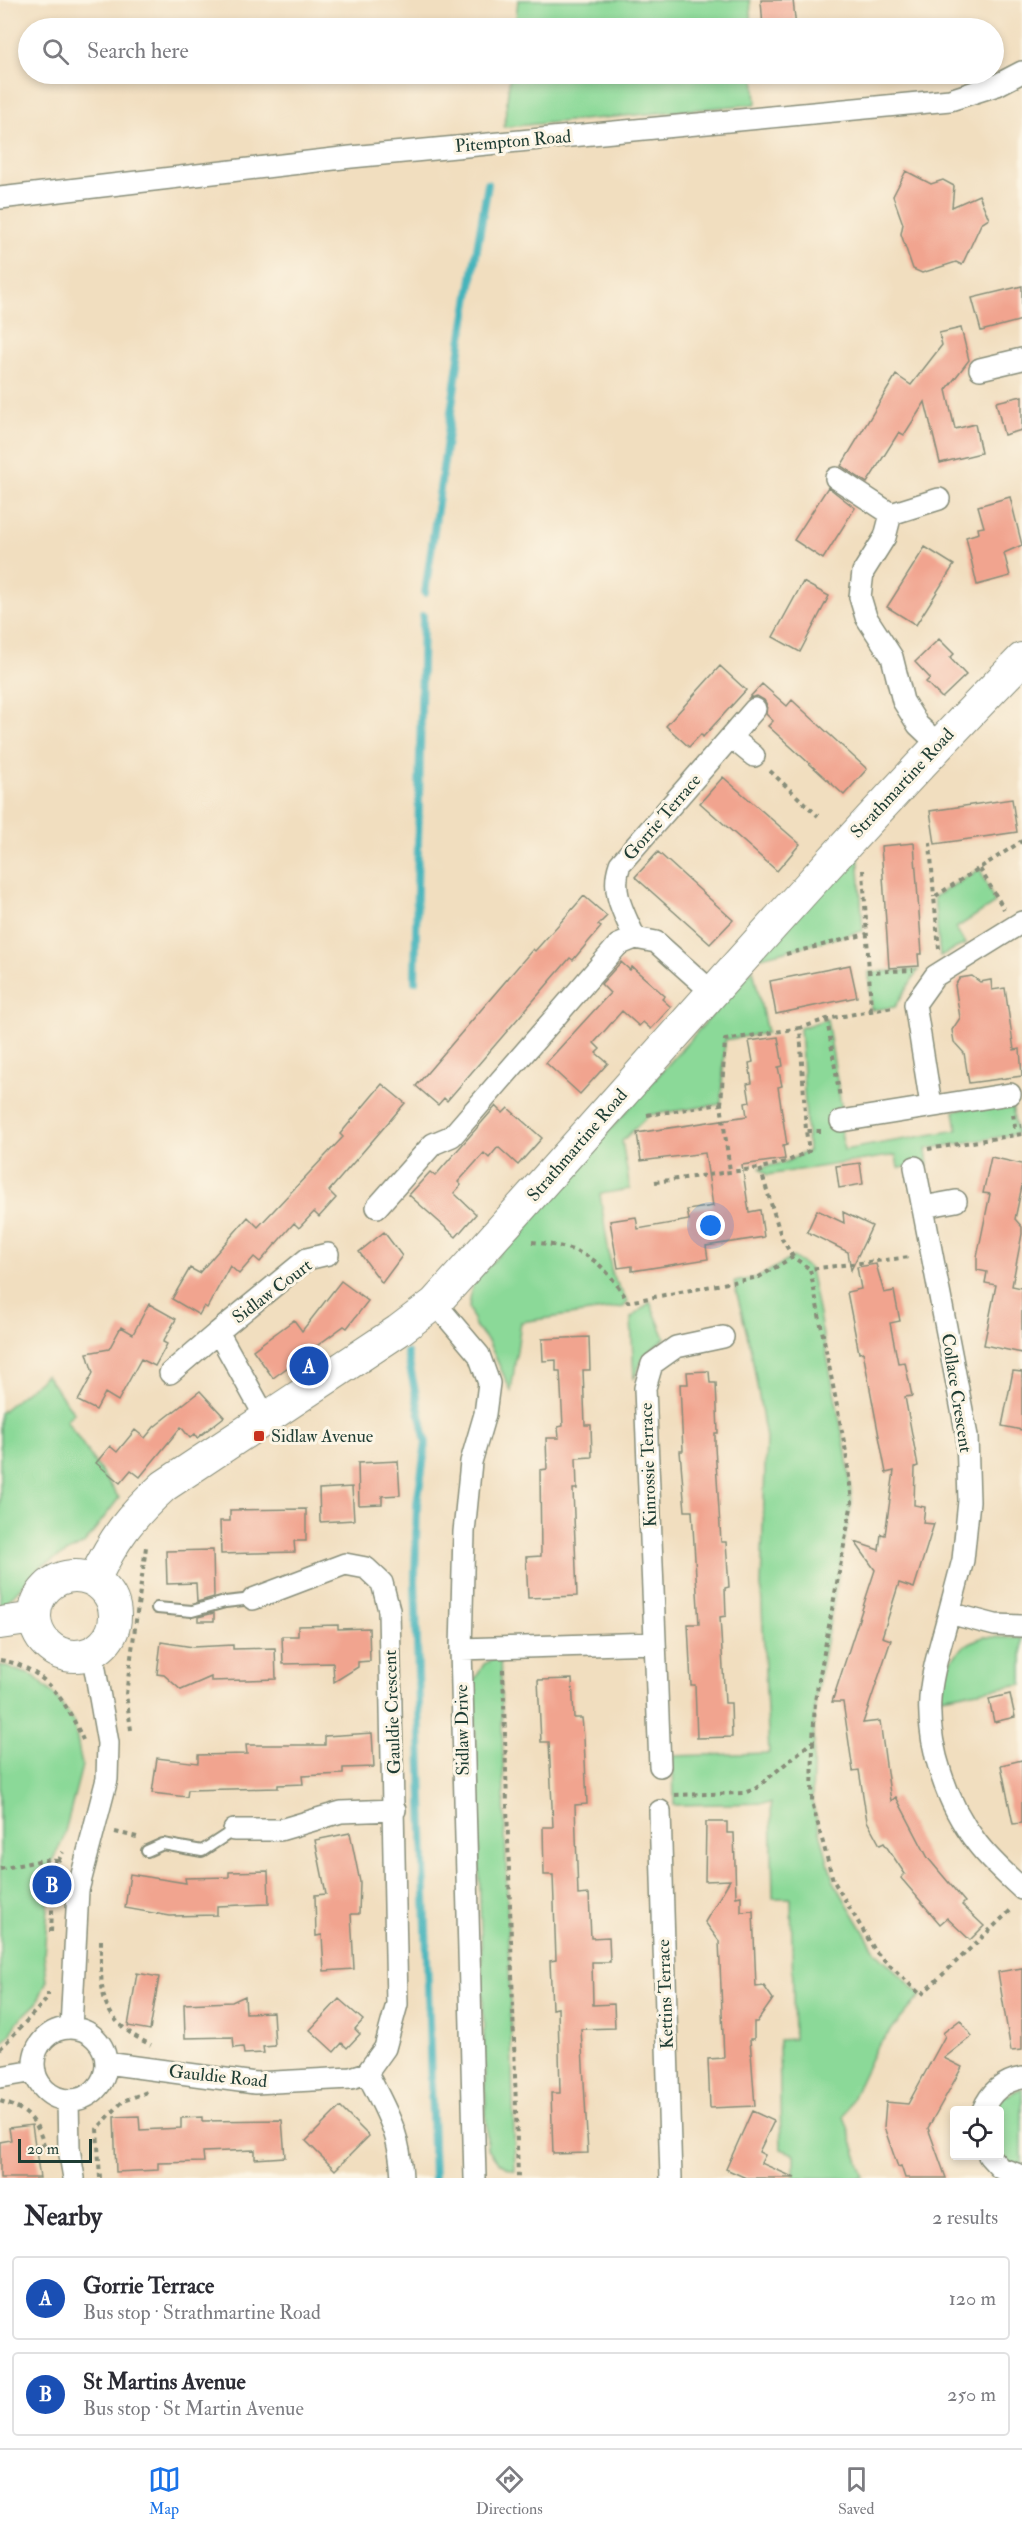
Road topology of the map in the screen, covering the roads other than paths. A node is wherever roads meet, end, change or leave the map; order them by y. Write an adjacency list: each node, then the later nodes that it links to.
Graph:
1 (1022, 72): 2 (street, Pitempton Road)
2 (1004, 82)
3 (1000, 84): 4 (street, Pitempton Road)
4 (0, 198)
5 (1022, 360): 6 (street)
6 (980, 369)
7 (836, 478): 9 (street)
8 (939, 499): 9 (street)
9 (891, 514): 13 (street)
10 (1020, 667): 13 (street, Strathmartine Road)
11 (756, 709): 12 (street, Gorrie Terrace)
12 (732, 738): 14 (street); 16 (street, Gorrie Terrace)
13 (938, 744): 17 (street, Strathmartine Road)
14 (754, 756)
15 (1015, 919): 19 (street)
16 (635, 938): 17 (street); 23 (street)
17 (712, 992): 26 (street, Strathmartine Road)
18 (1010, 1094): 19 (street)
19 (931, 1105): 20 (street)
20 (841, 1121)
21 (915, 1167): 24 (street, Collace Crescent)
22 (956, 1201): 24 (street)
23 (377, 1207)
24 (923, 1207): 34 (street, Collace Crescent)
25 (328, 1254): 27 (street, Sidlaw Court)
26 (435, 1303): 30 (street, Strathmartine Road); 39 (street, Sidlaw Drive)
27 (218, 1332): 29 (street, Sidlaw Court); 30 (street, Sidlaw Court)
28 (723, 1337): 38 (street, Kinrossie Terrace)
29 (170, 1373)
30 (266, 1418): 31 (street, Strathmartine Road)
31 (93, 1580): 35 (street); 40 (street)
32 (253, 1599): 33 (lane, Gauldie Crescent); 43 (street, Gauldie Crescent)
33 (157, 1608)
34 (949, 1613): 37 (street); 46 (street, Collace Crescent)
35 (34, 1618): 36 (street); 40 (street)
36 (0, 1623)
37 (1022, 1626)
38 (654, 1643): 39 (street); 41 (street, Kinrossie Terrace)
39 (461, 1649): 59 (street, Sidlaw Drive)
40 (92, 1652): 47 (street)
41 (660, 1766)
42 (665, 1803): 60 (street, Kettins Terrace)
43 (395, 1810): 44 (street); 50 (street, Gauldie Crescent)
44 (234, 1830): 45 (lane)
45 (147, 1851)
46 (1021, 1888)
47 (71, 2028): 48 (street); 49 (street)
48 (106, 2063): 50 (street, Gauldie Road); 53 (street)
49 (34, 2071): 51 (street); 53 (street)
50 (367, 2073): 58 (street)
51 (0, 2077)
52 (1022, 2078): 54 (street)
53 (68, 2100): 57 (street)
54 (984, 2106)
55 (993, 2160): 56 (street)
56 (1022, 2176)
57 (74, 2178)
58 (402, 2178)
59 (475, 2178)
60 (671, 2178)

